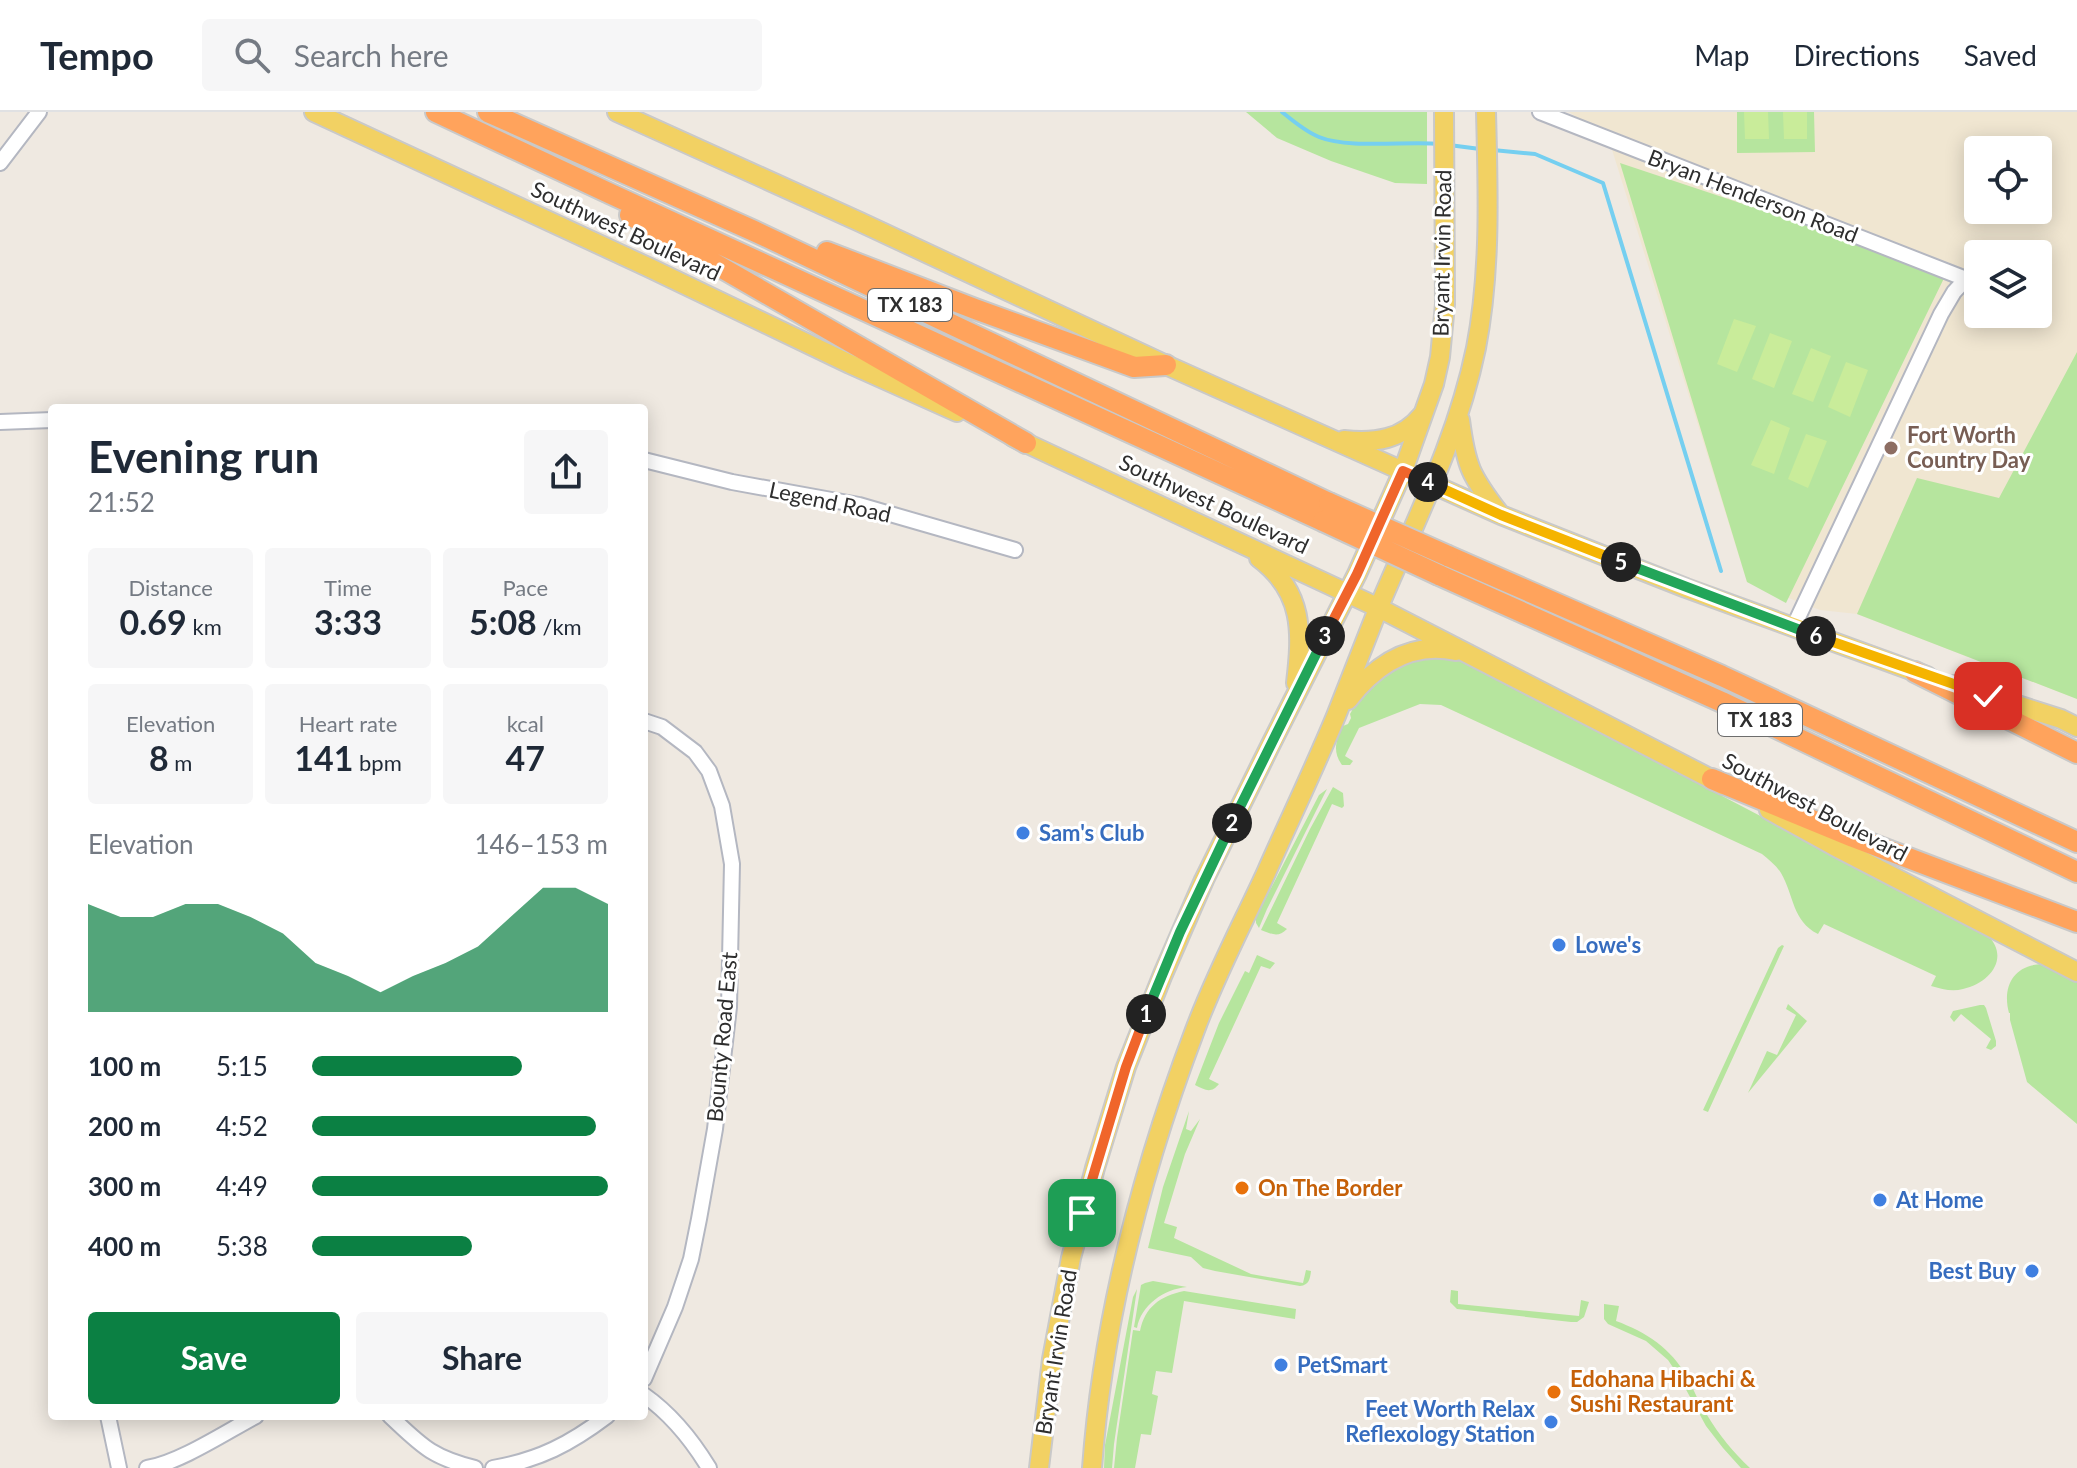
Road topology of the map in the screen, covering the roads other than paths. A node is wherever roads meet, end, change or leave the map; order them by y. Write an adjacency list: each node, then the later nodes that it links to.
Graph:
1 (39, 112): 9 (street)
2 (314, 112): 18 (main road, Southwest Boulevard)
3 (436, 112): 10 (highway, Southwest Boulevard / TX 183)
4 (488, 112): 11 (highway, Southwest Boulevard / TX 183)
5 (617, 112): 12 (main road)
6 (1540, 112): 29 (street, Bryan Henderson Road)
7 (1444, 114): 13 (main road, Bryant Irvin Road)
8 (1486, 117): 14 (main road, Bryant Irvin Road)
9 (0, 163)
10 (611, 194): 18 (highway); 22 (highway, Southwest Boulevard / TX 183)
11 (754, 231): 12 (highway); 22 (highway, Southwest Boulevard / TX 183)
12 (1166, 365): 17 (main road)
13 (1426, 410): 17 (main road); 20 (main road, Bryant Irvin Road)
14 (1459, 414): 21 (main road, Bryant Irvin Road); 23 (main road)
15 (48, 420): 16 (street)
16 (0, 422)
17 (1326, 437): 20 (main road)
18 (1026, 443): 24 (main road, Southwest Boulevard)
19 (648, 461): 25 (street, Legend Road)
20 (1403, 471): 21 (main road); 27 (main road, Bryant Irvin Road)
21 (1433, 484): 23 (main road); 28 (main road, Bryant Irvin Road)
22 (1326, 512): 26 (highway, Southwest Boulevard / TX 183, bridge)
23 (1501, 515): 29 (main road)
24 (1235, 540): 27 (main road, Southwest Boulevard); 32 (main road)
25 (1015, 550)
26 (1444, 566): 38 (highway, Southwest Boulevard / TX 183); 39 (highway, Southwest Boulevard / TX 183)
27 (1347, 593): 28 (main road, Southwest Boulevard); 32 (main road, Bryant Irvin Road)
28 (1379, 608): 30 (main road, Southwest Boulevard); 33 (main road, Bryant Irvin Road)
29 (1793, 628): 31 (main road)
30 (1468, 653): 33 (main road); 37 (main road, Southwest Boulevard)
31 (1915, 672): 35 (main road); 36 (highway)
32 (1295, 696): 53 (main road, Bryant Irvin Road)
33 (1335, 718): 54 (main road, Bryant Irvin Road)
34 (648, 722): 42 (street, Bounty Road East)
35 (2077, 727)
36 (2077, 753)
37 (1712, 779): 40 (highway); 41 (main road, Southwest Boulevard)
38 (2077, 842)
39 (2077, 872)
40 (2077, 922)
41 (2077, 972)
42 (648, 1370)
43 (648, 1398): 52 (street)
44 (109, 1420): 48 (street)
45 (249, 1420): 49 (street)
46 (394, 1420): 50 (street)
47 (602, 1420): 51 (street)
48 (119, 1468)
49 (147, 1468)
50 (475, 1468)
51 (493, 1468)
52 (709, 1468)
53 (1039, 1468)
54 (1092, 1468)

